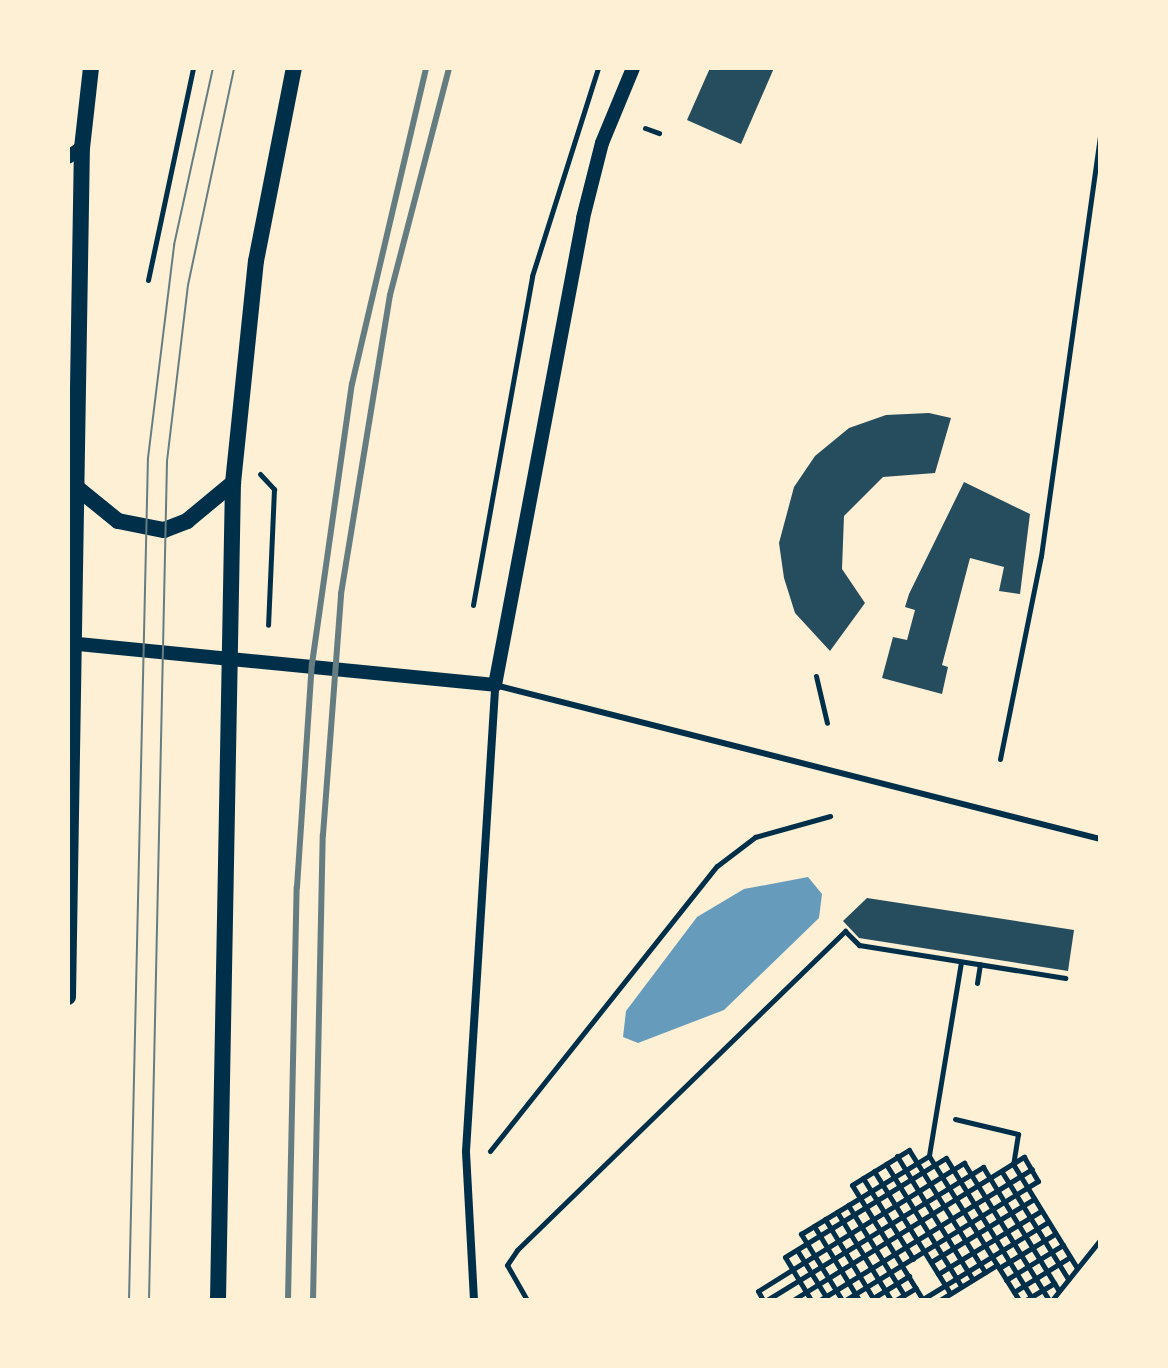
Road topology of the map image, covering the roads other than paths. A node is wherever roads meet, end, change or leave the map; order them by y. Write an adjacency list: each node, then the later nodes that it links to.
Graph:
1 (91, 68): 4 (main road)
2 (294, 68): 6 (main road)
3 (633, 68): 9 (street)
4 (75, 152): 5 (main road)
5 (74, 244): 7 (main road)
6 (233, 483): 7 (main road); 12 (main road)
7 (76, 487): 11 (main road)
8 (68, 643): 9 (street)
9 (495, 685): 10 (lane); 13 (street)
10 (1100, 839)
11 (68, 997)
12 (218, 1300)
13 (474, 1300)

